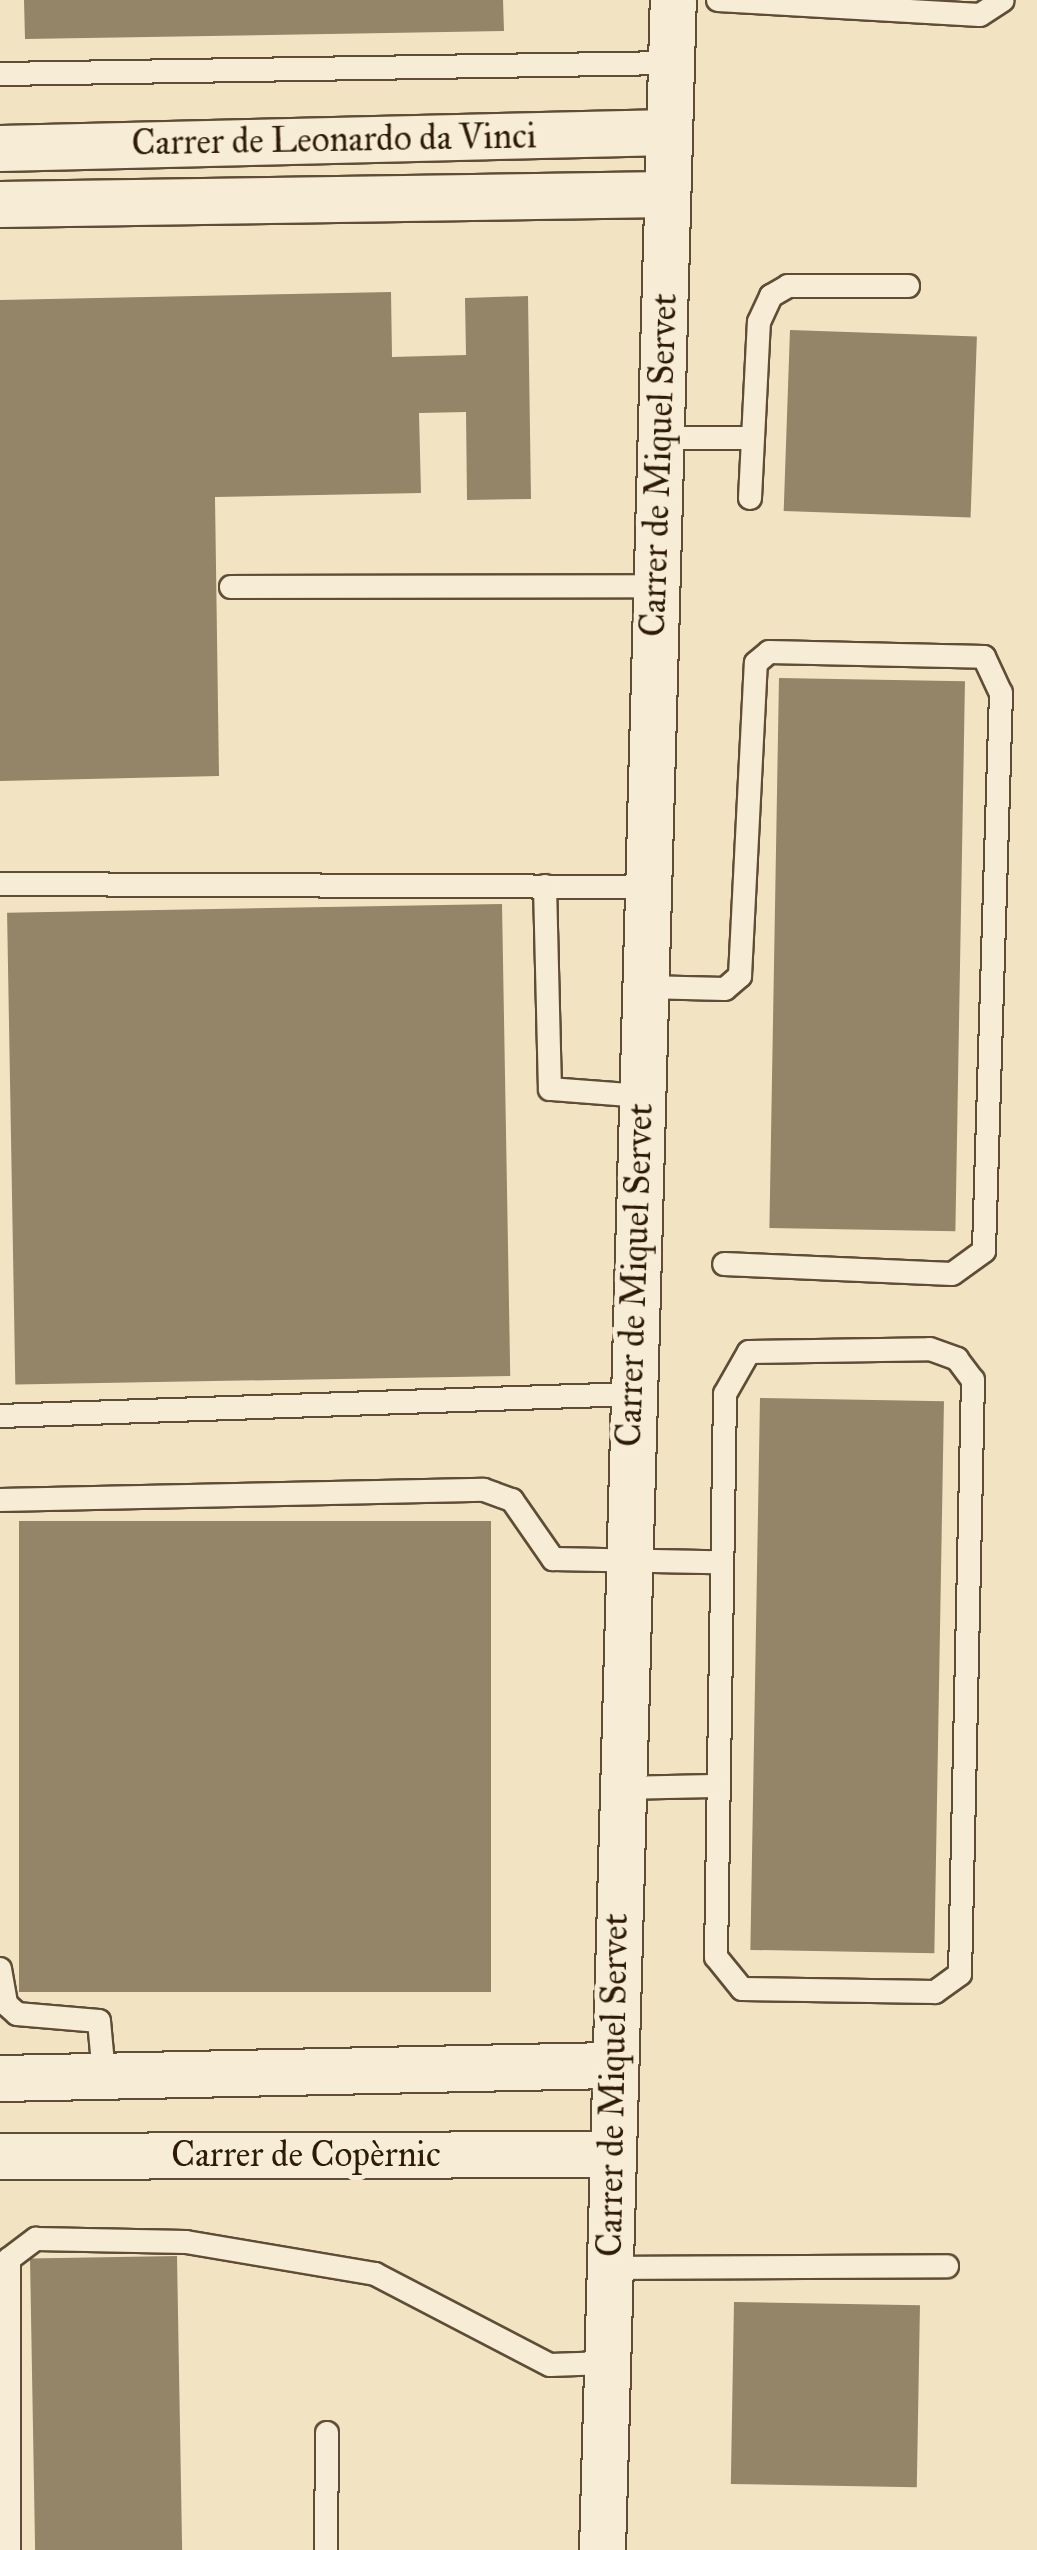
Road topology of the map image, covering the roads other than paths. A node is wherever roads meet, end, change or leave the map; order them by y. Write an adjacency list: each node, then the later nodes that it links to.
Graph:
1 (673, 0): 5 (street, Carrer de Miquel Servet)
2 (718, 0): 4 (lane)
3 (1003, 0): 4 (lane)
4 (744, 1)
5 (671, 63): 6 (lane); 7 (street, Carrer de Miquel Servet)
6 (0, 74)
7 (669, 132): 8 (street, Carrer de Leonardo da Vinci); 9 (street, Carrer de Miquel Servet)
8 (0, 148)
9 (667, 194): 10 (street, Carrer de Leonardo da Vinci); 12 (street, Carrer de Miquel Servet)
10 (0, 204)
11 (908, 286): 13 (lane)
12 (660, 438): 13 (lane); 15 (street, Carrer de Miquel Servet)
13 (750, 438): 14 (lane)
14 (750, 498)
15 (656, 586): 16 (lane); 19 (street, Carrer de Miquel Servet)
16 (231, 587)
17 (0, 884): 18 (lane)
18 (546, 886): 19 (lane); 21 (lane)
19 (646, 887): 20 (street, Carrer de Miquel Servet)
20 (644, 987): 21 (street, Carrer de Miquel Servet); 22 (lane)
21 (640, 1096): 23 (street, Carrer de Miquel Servet)
22 (724, 1264)
23 (632, 1394): 24 (lane); 27 (street, Carrer de Miquel Servet)
24 (0, 1416)
25 (0, 1500): 27 (lane)
26 (716, 1562): 27 (lane); 28 (lane); 28 (lane)
27 (626, 1563): 29 (street, Carrer de Miquel Servet)
28 (714, 1786): 29 (lane)
29 (620, 1788): 31 (street, Carrer de Miquel Servet)
30 (0, 1969): 32 (lane)
31 (612, 2065): 32 (street); 34 (street, Carrer de Miquel Servet)
32 (104, 2075): 33 (street)
33 (0, 2078)
34 (612, 2154): 35 (street, Carrer de Copèrnic); 37 (street, Carrer de Miquel Servet)
35 (0, 2156)
36 (947, 2266): 37 (lane)
37 (610, 2268): 38 (street, Carrer de Miquel Servet)
38 (607, 2363): 40 (lane); 42 (street, Carrer de Miquel Servet)
39 (328, 2433): 41 (lane)
40 (9, 2550)
41 (326, 2550)
42 (602, 2550)

